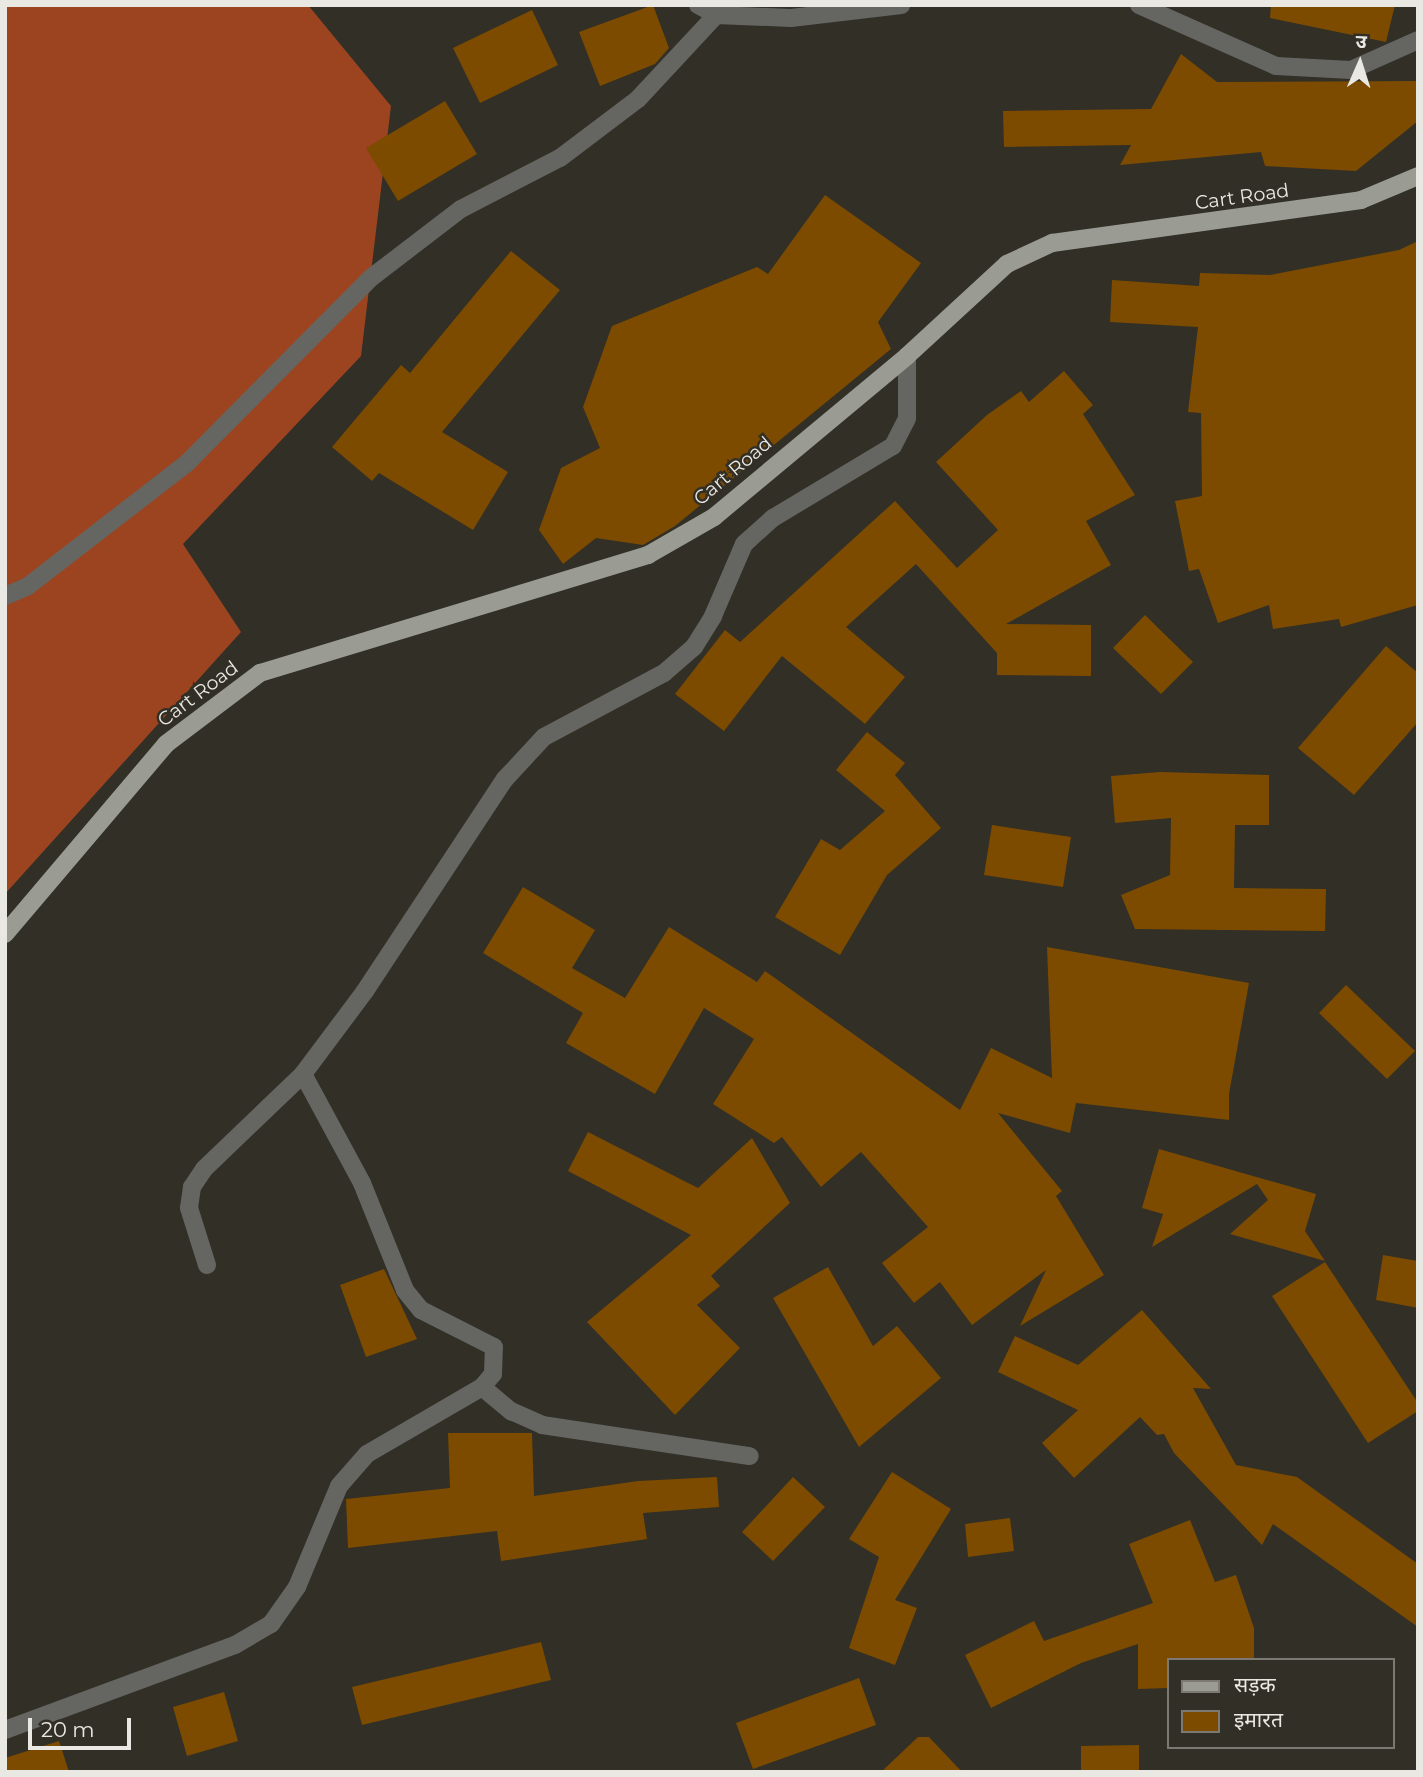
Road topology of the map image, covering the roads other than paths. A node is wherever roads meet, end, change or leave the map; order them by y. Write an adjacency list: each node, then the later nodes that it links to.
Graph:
1 (698, 5): 4 (street)
2 (901, 5): 4 (street)
3 (1139, 5): 5 (street)
4 (716, 15): 8 (street)
5 (1418, 40)
6 (1418, 176): 7 (main road, Cart Road)
7 (906, 356): 9 (main road, Cart Road); 10 (street)
8 (5, 596)
9 (5, 934)
10 (303, 1074): 11 (street); 12 (street)
11 (207, 1265)
12 (482, 1387): 13 (street); 14 (street)
13 (750, 1455)
14 (5, 1730)

